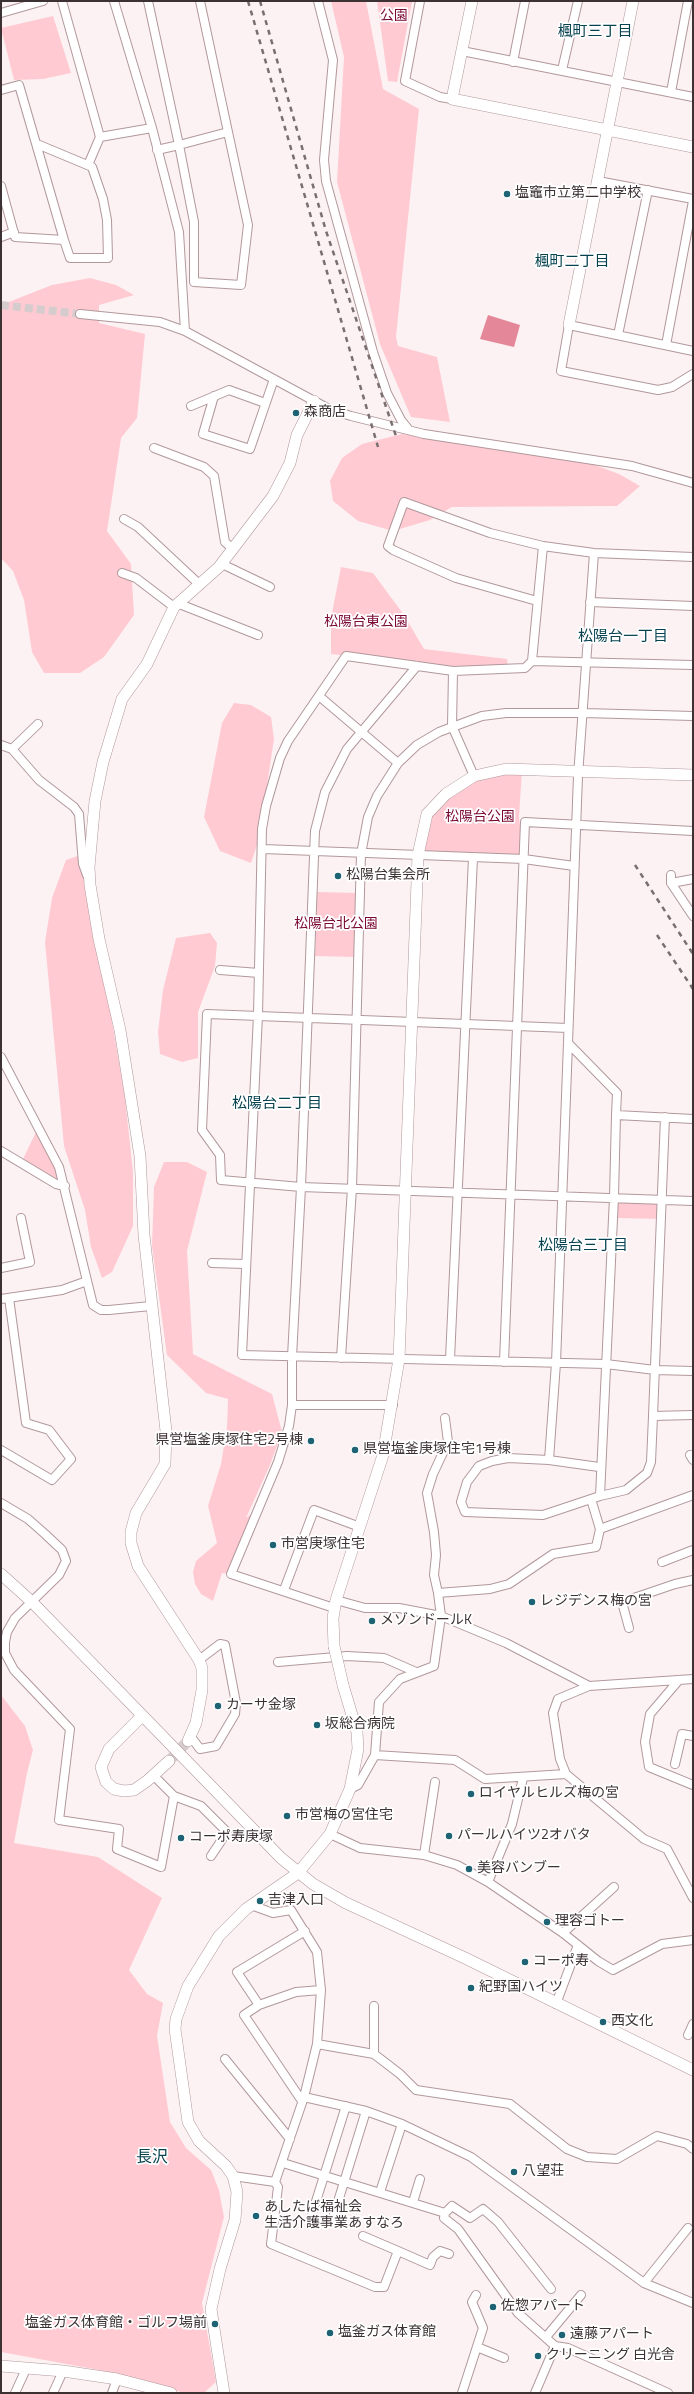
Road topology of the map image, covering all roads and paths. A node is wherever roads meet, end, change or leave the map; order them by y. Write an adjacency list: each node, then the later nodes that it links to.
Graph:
1 (43, 1): 13 (street)
2 (62, 1): 26 (street)
3 (114, 1): 23 (street)
4 (148, 1): 28 (street)
5 (200, 1): 25 (street)
6 (318, 1): 51 (street)
7 (420, 1): 22 (street)
8 (472, 1): 15 (street)
9 (526, 1): 16 (street)
10 (578, 1): 17 (street)
11 (633, 1): 18 (street)
12 (688, 1): 20 (street)
13 (14, 5): 14 (street)
14 (1, 13)
15 (462, 51): 16 (street); 22 (street)
16 (513, 62): 17 (street)
17 (562, 70): 18 (street)
18 (617, 80): 20 (street); 24 (street)
19 (1, 90): 27 (street)
20 (671, 92): 21 (street)
21 (693, 97)
22 (452, 99): 24 (street)
23 (152, 128): 26 (street); 30 (street)
24 (608, 129): 29 (street); 32 (street)
25 (228, 132): 28 (street); 28 (street)
26 (100, 137): 31 (street)
27 (37, 144): 31 (street); 38 (street)
28 (179, 145): 30 (street)
29 (693, 147)
30 (157, 150): 41 (street)
31 (88, 165): 38 (street)
32 (598, 181): 34 (street); 40 (street)
33 (1, 186): 36 (street)
34 (648, 190): 35 (street); 42 (street)
35 (693, 200): 43 (street)
36 (14, 232): 37 (street); 38 (street)
37 (1, 237)
38 (64, 240)
39 (80, 314): 41 (street)
40 (569, 325): 42 (street); 45 (street)
41 (185, 331): 46 (street)
42 (618, 335): 43 (street)
43 (666, 345): 44 (street)
44 (693, 351)
45 (693, 374)
46 (274, 379): 48 (street); 49 (street)
47 (214, 396): 49 (street); 49 (street); 50 (street)
48 (314, 401): 51 (street); 56 (street)
49 (265, 403)
50 (191, 406)
51 (409, 430): 53 (street)
52 (154, 448): 56 (street)
53 (693, 483)
54 (124, 520): 61 (street)
55 (543, 546): 57 (street); 63 (street); 63 (street)
56 (234, 548): 59 (street)
57 (594, 553): 58 (street); 64 (street)
58 (693, 557)
59 (222, 564): 61 (street); 62 (street)
60 (122, 573): 65 (street)
61 (200, 585): 65 (street)
62 (270, 587)
63 (537, 601): 68 (street)
64 (590, 602): 66 (street); 69 (street)
65 (176, 604): 67 (street); 95 (street)
66 (693, 606)
67 (258, 635)
68 (532, 661): 69 (street); 72 (street)
69 (586, 661): 70 (street); 74 (street)
70 (693, 665)
71 (417, 666): 72 (street); 73 (street); 78 (street)
72 (453, 671): 77 (street)
73 (319, 696): 78 (street); 87 (street)
74 (584, 713): 75 (street); 77 (street); 82 (street)
75 (693, 716)
76 (38, 724): 80 (street)
77 (452, 726): 81 (street); 83 (street)
78 (360, 731): 81 (street); 88 (street)
79 (1, 745): 80 (street)
80 (12, 749): 95 (street)
81 (398, 763): 89 (street)
82 (578, 772): 83 (street); 84 (street); 85 (street)
83 (474, 776): 90 (street)
84 (693, 776)
85 (576, 825): 86 (street); 92 (street); 93 (street)
86 (693, 831)
87 (263, 849): 88 (street); 98 (street)
88 (314, 851): 89 (street); 100 (street)
89 (361, 854): 90 (street); 101 (street)
90 (418, 855): 91 (street); 102 (street)
91 (473, 858): 92 (street); 103 (street)
92 (524, 859): 93 (street); 104 (street)
93 (574, 866): 105 (street)
94 (693, 879): 96 (street)
95 (90, 885): 129 (street)
96 (693, 916)
97 (220, 970): 98 (street)
98 (259, 973): 99 (street)
99 (258, 1015): 100 (street); 112 (street); 112 (street)
100 (308, 1018): 101 (street); 114 (street)
101 (358, 1020): 102 (street); 115 (street)
102 (412, 1021): 103 (street); 116 (street)
103 (466, 1024): 104 (street); 117 (street)
104 (517, 1026): 105 (street); 118 (street)
105 (568, 1028): 106 (street)
106 (568, 1043): 108 (street); 119 (street)
107 (1, 1057): 113 (street)
108 (616, 1115): 109 (street); 120 (street)
109 (665, 1117): 110 (street); 121 (street)
110 (693, 1119)
111 (1, 1150): 113 (street)
112 (250, 1184): 114 (street); 125 (street)
113 (65, 1186): 127 (street)
114 (302, 1186): 115 (street); 130 (street)
115 (352, 1188): 116 (street); 131 (street)
116 (407, 1190): 117 (street); 133 (street)
117 (457, 1192): 118 (street); 132 (street)
118 (510, 1194): 119 (street); 134 (street)
119 (562, 1195): 120 (street); 135 (street)
120 (614, 1197): 121 (street); 136 (street)
121 (662, 1200): 122 (street); 137 (street)
122 (693, 1201)
123 (21, 1218): 126 (street)
124 (212, 1263): 125 (street)
125 (245, 1264): 130 (street)
126 (1, 1268)
127 (87, 1281): 128 (street); 129 (street)
128 (5, 1299): 144 (street)
129 (151, 1306): 163 (street)
130 (292, 1357): 131 (street); 139 (street)
131 (341, 1358): 133 (street)
132 (450, 1359): 133 (street); 134 (street)
133 (399, 1360): 140 (street)
134 (504, 1362): 135 (street)
135 (556, 1363): 136 (street); 145 (street)
136 (606, 1364): 137 (street); 146 (street)
137 (655, 1370): 138 (street); 141 (street)
138 (693, 1372)
139 (292, 1404): 140 (street); 157 (street)
140 (393, 1406): 151 (street)
141 (653, 1416): 142 (street); 148 (street)
142 (693, 1416)
143 (445, 1418): 158 (street)
144 (1, 1450)
145 (549, 1460): 146 (street); 149 (street)
146 (599, 1467): 148 (street)
147 (693, 1495): 152 (street)
148 (600, 1496): 149 (street)
149 (591, 1499): 152 (street)
150 (1, 1503): 159 (street)
151 (360, 1527): 157 (street); 160 (street)
152 (600, 1529): 158 (street)
153 (693, 1550): 154 (street)
154 (662, 1562)
155 (1, 1574): 159 (street)
156 (693, 1580): 162 (street)
157 (284, 1590): 160 (street)
158 (438, 1593): 161 (street)
159 (32, 1602): 169 (street); 181 (street)
160 (335, 1604): 161 (street); 180 (street, bridge)
161 (441, 1616): 165 (street); 168 (street)
162 (629, 1628)
163 (199, 1660): 171 (street); 171 (street)
164 (278, 1662): 165 (street)
165 (416, 1672): 172 (street)
166 (693, 1679): 167 (street)
167 (679, 1680): 168 (street); 179 (street)
168 (589, 1686): 175 (street)
169 (142, 1716): 176 (street); 185 (street)
170 (693, 1736): 174 (street)
171 (189, 1739)
172 (374, 1755): 177 (street); 180 (street)
173 (169, 1761): 176 (street)
174 (676, 1764)
175 (566, 1774): 177 (street); 188 (street)
176 (154, 1776): 181 (street)
177 (523, 1778): 186 (street)
178 (435, 1782): 183 (street)
179 (693, 1785)
180 (350, 1789): 182 (street)
181 (174, 1796): 184 (street)
182 (330, 1834): 183 (street); 185 (street)
183 (424, 1855): 186 (street)
184 (211, 1856)
185 (298, 1873): 189 (street); 195 (street)
186 (488, 1882): 191 (street)
187 (614, 1887): 191 (street)
188 (693, 1898)
189 (251, 1905): 190 (street); 212 (street)
190 (305, 1931): 194 (street); 196 (street)
191 (563, 1933): 193 (street)
192 (693, 1940): 193 (street)
193 (578, 1945): 195 (street)
194 (321, 1990): 196 (street); 200 (street)
195 (556, 2004): 203 (street)
196 (259, 2005): 204 (street)
197 (374, 2006): 201 (street)
198 (693, 2024): 199 (street)
199 (688, 2035)
200 (317, 2044): 201 (street); 204 (street)
201 (374, 2054): 209 (street)
202 (225, 2058): 208 (street)
203 (693, 2070)
204 (303, 2099): 205 (street); 208 (street)
205 (346, 2106): 206 (street); 211 (street)
206 (366, 2111): 207 (street); 214 (street)
207 (402, 2124): 216 (street); 225 (street)
208 (290, 2139): 210 (street)
209 (693, 2149)
210 (283, 2162): 211 (street); 215 (street)
211 (324, 2174): 214 (street); 219 (street)
212 (233, 2176): 215 (street); 242 (street)
213 (420, 2179): 217 (street)
214 (344, 2181): 216 (street); 220 (street)
215 (275, 2182): 223 (street)
216 (380, 2192): 217 (street)
217 (413, 2202): 218 (street)
218 (445, 2213): 226 (street); 230 (street)
219 (312, 2214)
220 (332, 2221)
221 (688, 2228): 225 (street)
222 (363, 2236): 223 (street)
223 (398, 2251): 224 (street)
224 (449, 2254)
225 (644, 2283): 229 (street)
226 (551, 2289)
227 (581, 2295): 230 (street)
228 (476, 2296): 232 (street)
229 (693, 2303)
230 (546, 2337): 231 (street)
231 (555, 2346): 244 (street); 245 (street)
232 (477, 2347): 233 (street); 243 (street)
233 (504, 2358)
234 (1, 2366): 235 (street)
235 (26, 2369): 236 (street); 238 (street)
236 (64, 2371): 237 (street); 239 (street)
237 (117, 2379): 240 (street); 241 (street)
238 (15, 2393)
239 (53, 2393)
240 (112, 2393)
241 (171, 2393)
242 (224, 2393)
243 (462, 2393)
244 (535, 2393)
245 (668, 2393)

